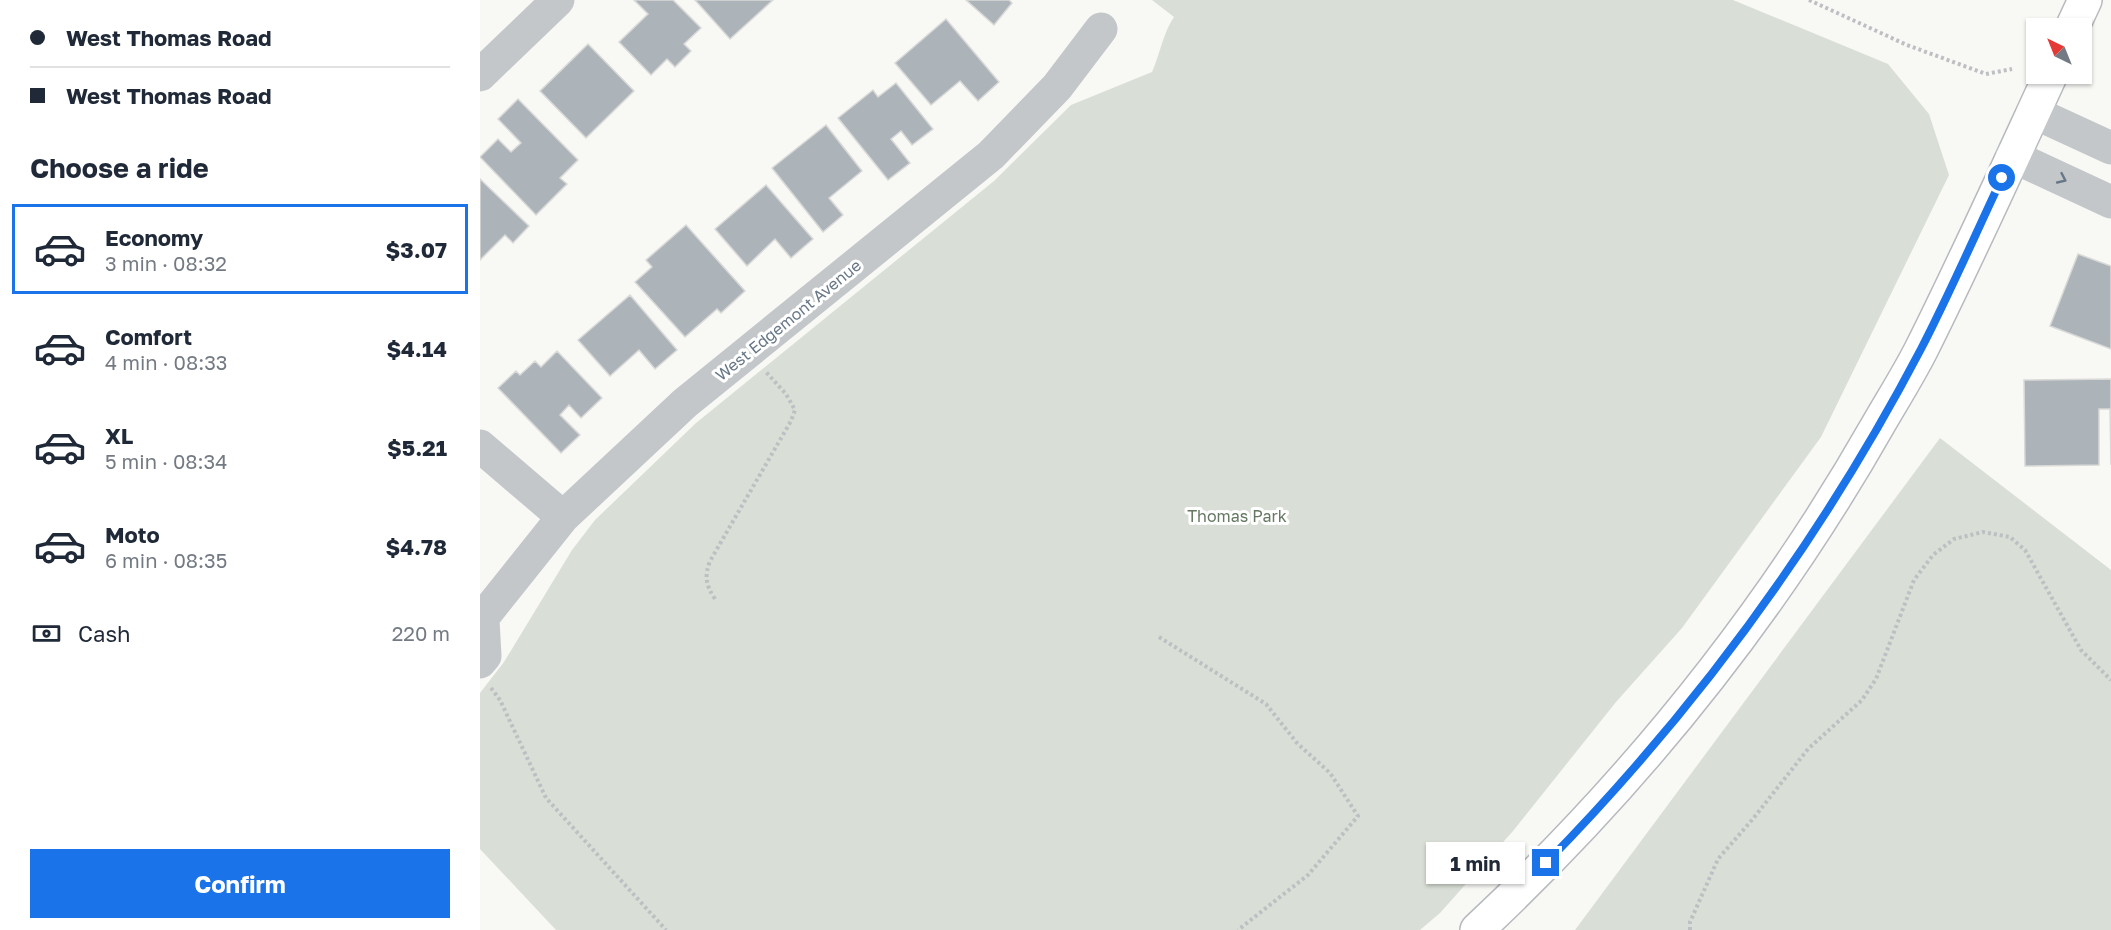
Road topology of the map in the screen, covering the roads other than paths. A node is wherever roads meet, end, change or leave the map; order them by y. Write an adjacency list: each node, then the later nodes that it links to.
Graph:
1 (558, 0): 5 (street)
2 (2085, 0): 3 (main road)
3 (2077, 18)
4 (1101, 29): 12 (street, West Edgemont Avenue)
5 (480, 75)
6 (2046, 84): 7 (main road)
7 (2033, 112): 8 (street); 9 (main road)
8 (2111, 148)
9 (2012, 156): 10 (street, one-way to 10); 15 (main road)
10 (2111, 202)
11 (480, 446): 12 (street)
12 (563, 517): 13 (street, West Edgemont Avenue)
13 (481, 620): 14 (street, West Edgemont Avenue)
14 (484, 674)
15 (1477, 930)

